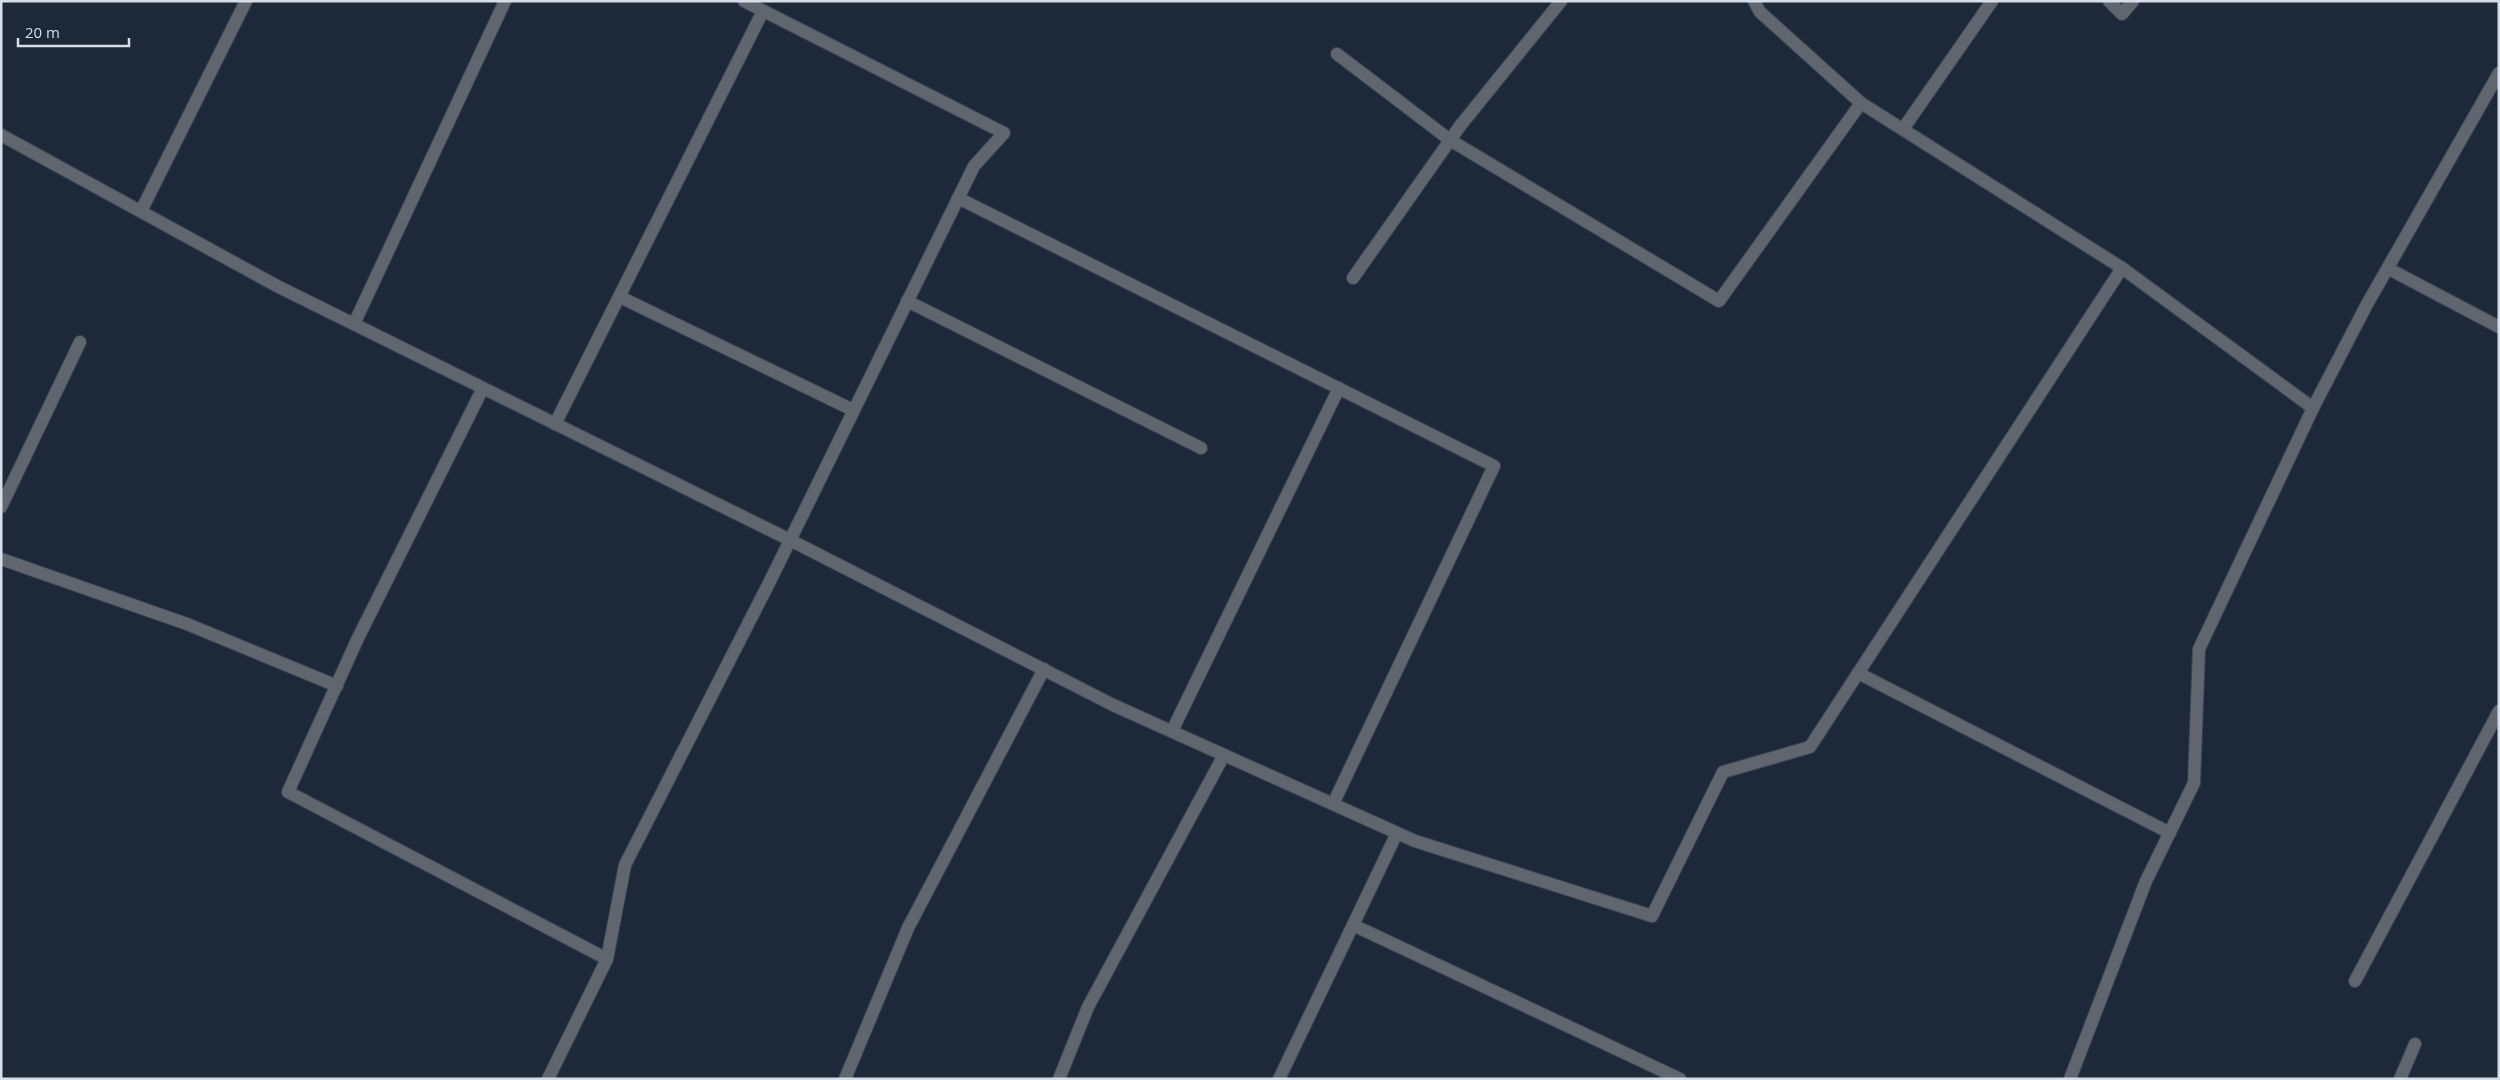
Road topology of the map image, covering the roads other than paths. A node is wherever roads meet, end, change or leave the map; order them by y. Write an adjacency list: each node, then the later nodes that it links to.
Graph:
1 (246, 1): 17 (street)
2 (505, 1): 23 (street)
3 (744, 1): 9 (street)
4 (1561, 1): 15 (street)
5 (1754, 1): 12 (street)
6 (1992, 1): 13 (street)
7 (2109, 1): 8 (street)
8 (2133, 1)
9 (764, 11): 16 (street); 21 (street)
10 (1337, 54): 15 (street)
11 (2499, 73): 19 (street)
12 (1861, 103): 13 (street); 15 (street)
13 (1903, 129): 18 (street)
14 (1, 135): 17 (street)
15 (1450, 140): 20 (street)
16 (958, 198): 22 (street); 27 (street)
17 (141, 211): 23 (street)
18 (2122, 268): 28 (street); 36 (street)
19 (2389, 269): 24 (street); 28 (street)
20 (1353, 278)
21 (620, 297): 29 (street); 30 (street)
22 (907, 301): 29 (street); 31 (street)
23 (354, 324): 26 (street)
24 (2499, 327)
25 (80, 342): 32 (street)
26 (483, 388): 30 (street); 37 (street)
27 (1339, 388): 39 (street); 41 (street)
28 (2313, 408): 42 (street)
29 (853, 410): 33 (street)
30 (555, 424): 33 (street)
31 (1201, 448)
32 (1, 507)
33 (790, 540): 35 (street); 45 (street)
34 (1, 560): 37 (street)
35 (1044, 669): 39 (street); 49 (street)
36 (1858, 673): 42 (street); 43 (street)
37 (337, 686): 45 (street)
38 (2499, 711): 46 (street)
39 (1172, 731): 40 (street)
40 (1224, 755): 41 (street); 50 (street)
41 (1332, 804): 43 (street)
42 (2170, 832): 53 (street)
43 (1397, 833): 44 (street)
44 (1353, 925): 51 (street); 52 (street)
45 (607, 959): 48 (street)
46 (2355, 981)
47 (2415, 1044): 54 (street)
48 (548, 1079)
49 (845, 1079)
50 (1060, 1079)
51 (1279, 1079)
52 (1680, 1079)
53 (2070, 1079)
54 (2400, 1079)

